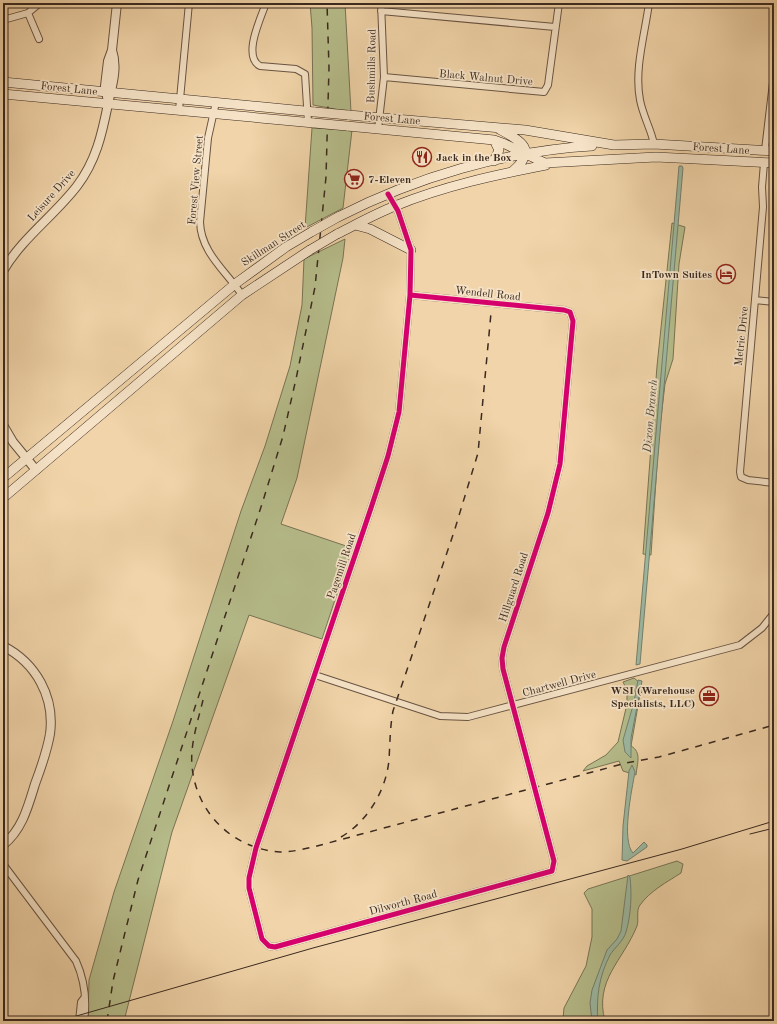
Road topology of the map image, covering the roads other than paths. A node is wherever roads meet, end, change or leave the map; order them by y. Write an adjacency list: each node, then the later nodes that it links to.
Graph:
1 (40, 3): 9 (street)
2 (117, 3): 16 (street, Leisure Drive)
3 (189, 3): 18 (street)
4 (266, 3): 22 (street)
5 (381, 3): 8 (street, Bushmills Road)
6 (559, 3): 11 (street, Black Walnut Drive)
7 (649, 3): 31 (street)
8 (381, 11): 11 (street); 14 (street, Bushmills Road)
9 (28, 13): 10 (street); 12 (street)
10 (3, 20)
11 (555, 27): 14 (street, Black Walnut Drive)
12 (39, 39)
13 (774, 74): 33 (street)
14 (384, 77): 24 (street, Bushmills Road)
15 (3, 82): 16 (main road, Forest Lane)
16 (108, 92): 18 (main road, Forest Lane); 20 (street, Leisure Drive)
17 (3, 94): 20 (main road, Forest Lane)
18 (180, 99): 19 (main road, Forest Lane); 21 (street)
19 (216, 102): 22 (main road, Forest Lane); 23 (street, Forest View Street)
20 (108, 104): 21 (main road, Forest Lane); 47 (street, Leisure Drive)
21 (179, 110): 23 (main road, Forest Lane)
22 (310, 111): 24 (main road, Forest Lane, bridge); 25 (street)
23 (213, 113): 25 (main road, Forest Lane); 48 (street, Forest View Street)
24 (380, 118): 26 (main road, Forest Lane); 27 (street, Bushmills Road)
25 (311, 123): 27 (main road, Forest Lane, bridge)
26 (471, 126): 28 (main road, Forest Lane); 29 (main road)
27 (378, 129): 29 (main road, Forest Lane)
28 (498, 129): 32 (main road, Forest Lane); 34 (main road)
29 (440, 134): 30 (main road, Forest Lane)
30 (494, 140): 34 (main road, Forest Lane); 36 (main road)
31 (654, 144): 32 (main road, Forest Lane); 33 (main road, Forest Lane); 35 (main road)
32 (614, 145): 34 (main road, Skillman Street)
33 (769, 150): 37 (main road)
34 (526, 155): 36 (main road, Skillman Street); 39 (main road, Forest Lane); 40 (main road)
35 (656, 156): 37 (main road, Forest Lane); 39 (main road, Forest Lane)
36 (494, 161): 41 (main road, Skillman Street)
37 (764, 163): 38 (main road, Forest Lane); 51 (street, Metric Drive)
38 (774, 163)
39 (554, 164): 40 (main road)
40 (513, 171): 42 (main road)
41 (388, 194): 42 (street, Pagemill Road); 44 (main road, Skillman Street, bridge)
42 (395, 206): 43 (main road); 45 (street, Pagemill Road)
43 (355, 225): 45 (main road); 46 (main road, bridge)
44 (286, 247): 46 (main road); 48 (main road, Skillman Street)
45 (411, 250): 50 (street, Pagemill Road)
46 (293, 259): 49 (main road)
47 (3, 271)
48 (234, 284): 49 (street, Forest View Street); 54 (main road, Skillman Street)
49 (242, 295): 55 (main road)
50 (410, 295): 53 (street, Wendell Road); 64 (street, Pagemill Road)
51 (755, 300): 52 (street); 60 (street, Metric Drive)
52 (774, 302)
53 (564, 310): 65 (street, Hillguard Road)
54 (131, 370): 55 (main road); 57 (main road, Skillman Street)
55 (139, 380): 58 (main road)
56 (3, 425): 57 (street)
57 (26, 459): 58 (street); 59 (main road, Skillman Street)
58 (36, 470): 61 (main road)
59 (3, 478)
60 (774, 483)
61 (3, 498)
62 (774, 612): 65 (street, Chartwell Drive)
63 (3, 646): 66 (street)
64 (315, 675): 65 (street, Chartwell Drive); 69 (street, Pagemill Road)
65 (512, 706): 68 (street, Hillguard Road)
66 (3, 845)
67 (3, 864): 70 (street)
68 (552, 871): 69 (street, Dilworth Road)
69 (262, 939)
70 (84, 998): 71 (street); 72 (street)
71 (79, 1021)
72 (84, 1021)

